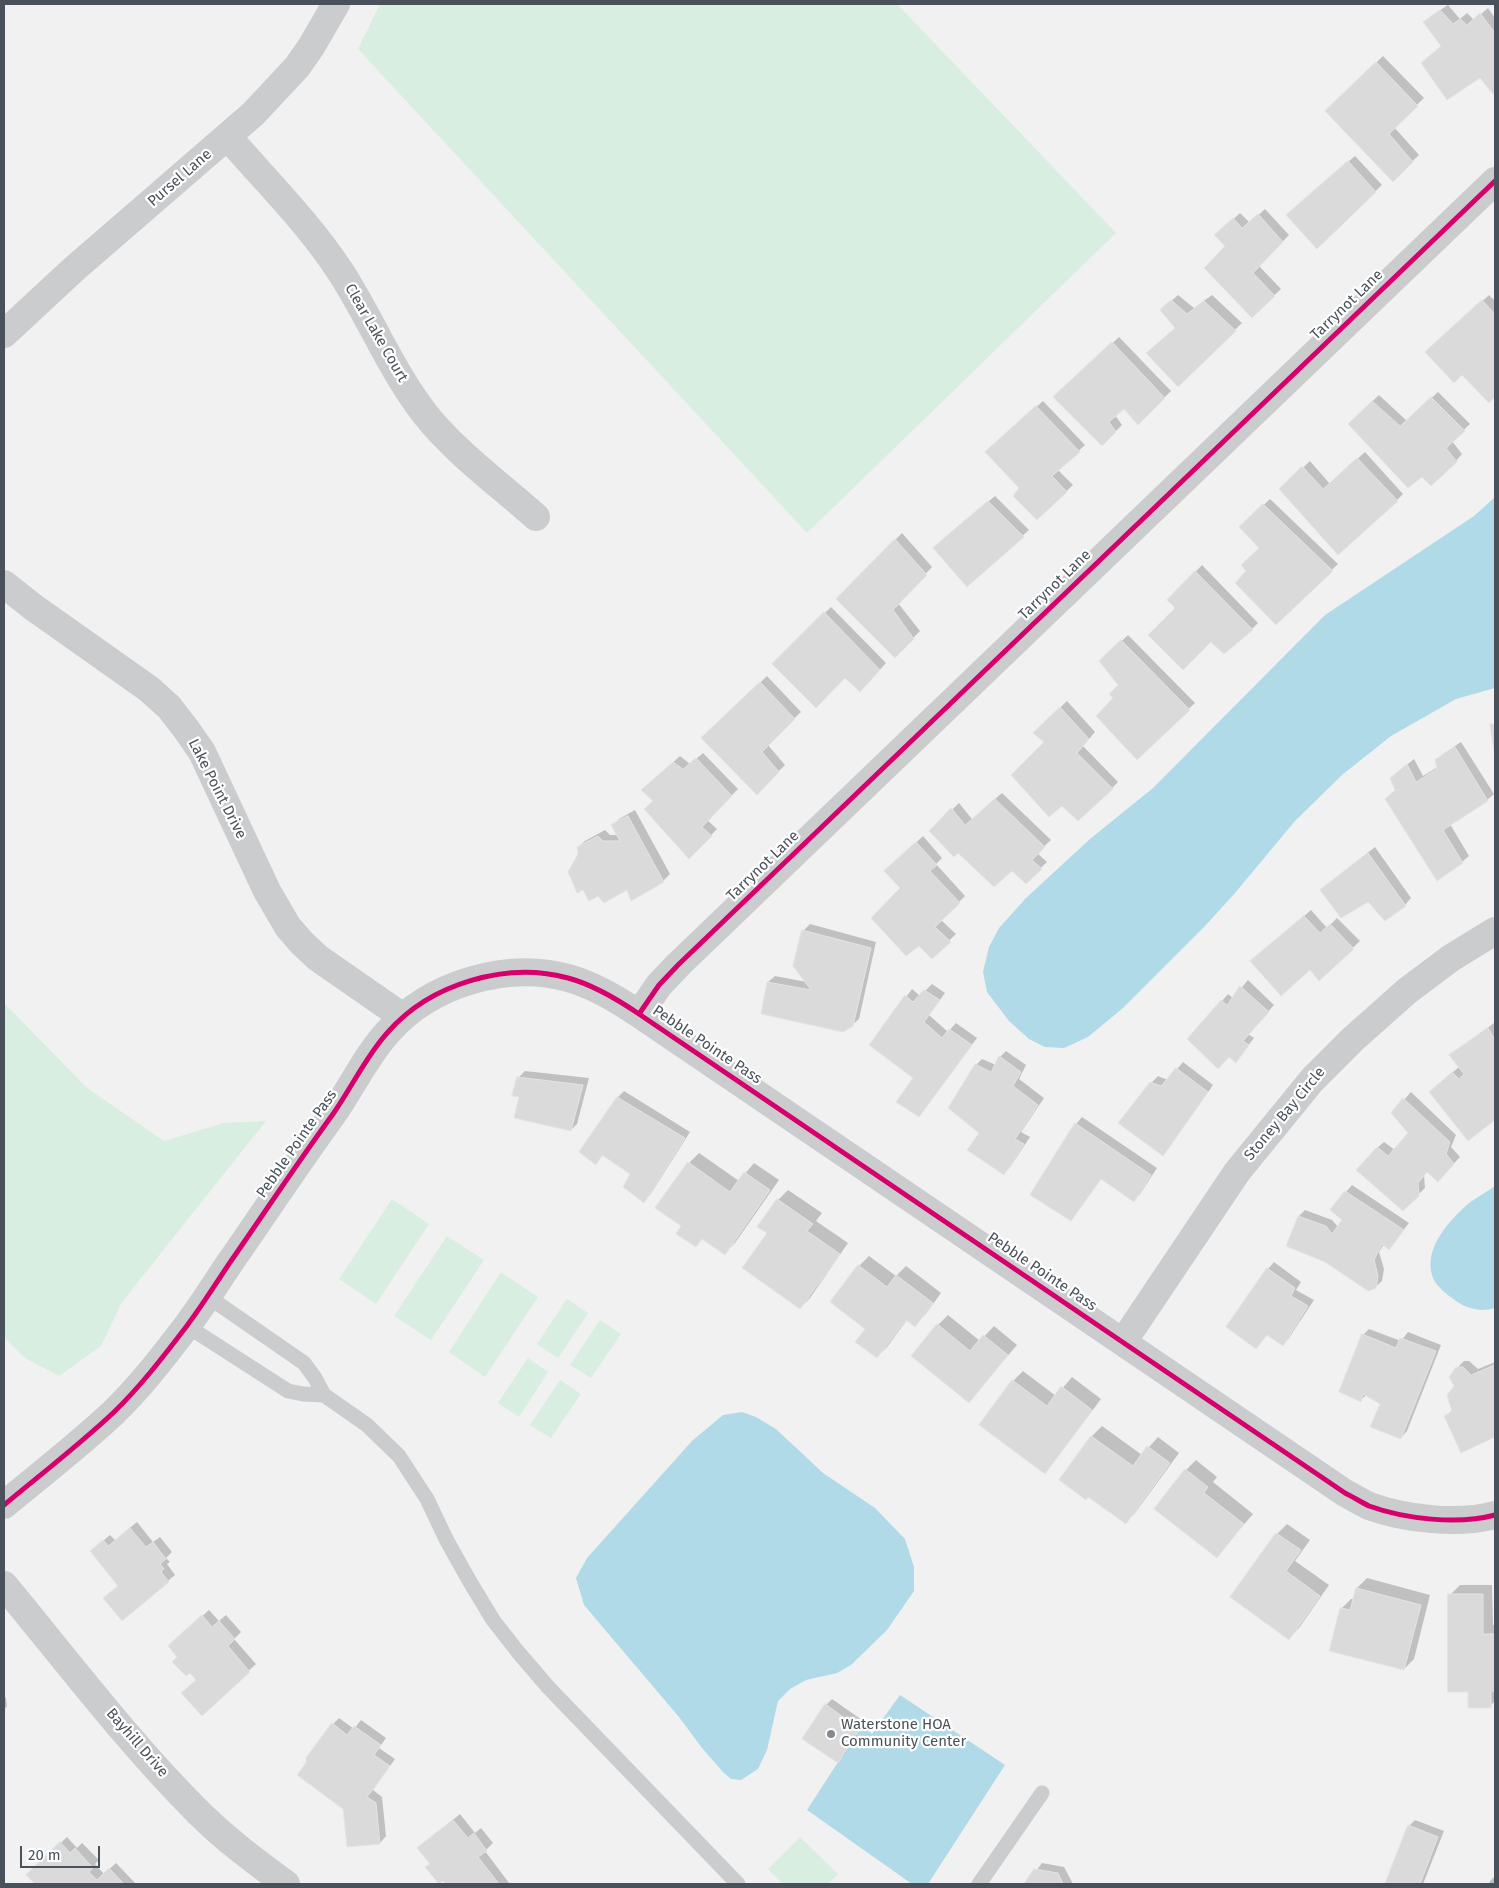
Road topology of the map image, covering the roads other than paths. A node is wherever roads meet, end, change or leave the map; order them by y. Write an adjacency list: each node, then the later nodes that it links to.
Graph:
1 (336, 4): 2 (street, Pursel Lane)
2 (228, 137): 4 (street, Pursel Lane); 5 (street, Clear Lake Court)
3 (1495, 182): 8 (street, Tarrynot Lane)
4 (4, 334)
5 (536, 517)
6 (4, 584): 9 (street, Lake Point Drive)
7 (1495, 932): 12 (street, Stoney Bay Circle)
8 (640, 1014): 9 (street, Pebble Pointe Pass); 12 (street, Pebble Pointe Pass)
9 (402, 1017): 10 (street, Pebble Pointe Pass)
10 (207, 1296): 11 (street, Pebble Pointe Pass); 13 (lane)
11 (187, 1326): 13 (lane); 14 (street, Pebble Pointe Pass)
12 (1123, 1342): 15 (street, Pebble Pointe Pass)
13 (324, 1394): 19 (lane)
14 (4, 1505)
15 (1495, 1515)
16 (4, 1585): 18 (street, Bayhill Drive)
17 (1042, 1793): 20 (lane)
18 (286, 1884)
19 (738, 1884)
20 (979, 1884)

